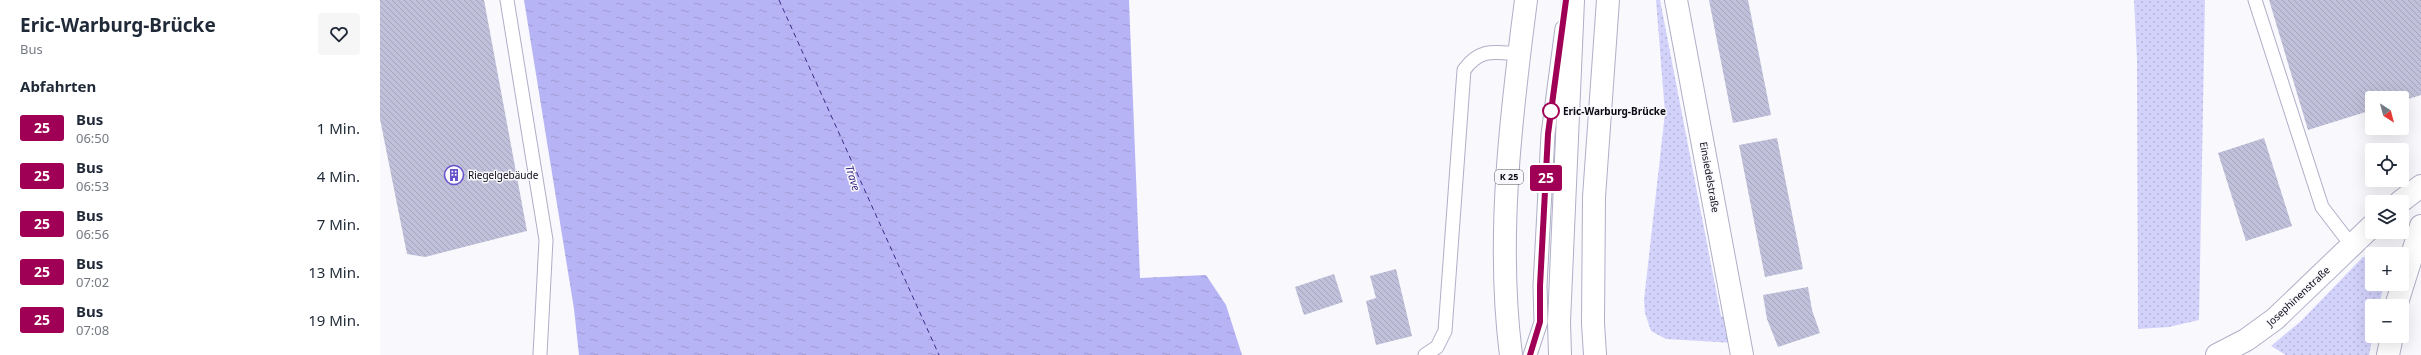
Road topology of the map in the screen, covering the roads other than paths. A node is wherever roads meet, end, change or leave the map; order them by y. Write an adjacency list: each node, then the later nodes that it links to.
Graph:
1 (507, 0): 16 (lane)
2 (1526, 0): 8 (main road, K 25)
3 (1566, 0): 19 (lane)
4 (1573, 0): 20 (main road)
5 (1608, 0): 21 (main road)
6 (1676, 0): 22 (main road, Einsiedelstraße)
7 (2255, 0): 13 (lane)
8 (1519, 54): 17 (lane); 18 (main road, K 25)
9 (2421, 186): 10 (main road)
10 (2409, 195)
11 (2421, 226): 14 (main road)
12 (2365, 233): 13 (main road, Josephinenstraße)
13 (2352, 246): 23 (main road, Josephinenstraße)
14 (2398, 299)
15 (2391, 343): 24 (main road)
16 (540, 355)
17 (1425, 355)
18 (1512, 355)
19 (1530, 355)
20 (1560, 355)
21 (1596, 355)
22 (1742, 355)
23 (2217, 355)
24 (2388, 355)

